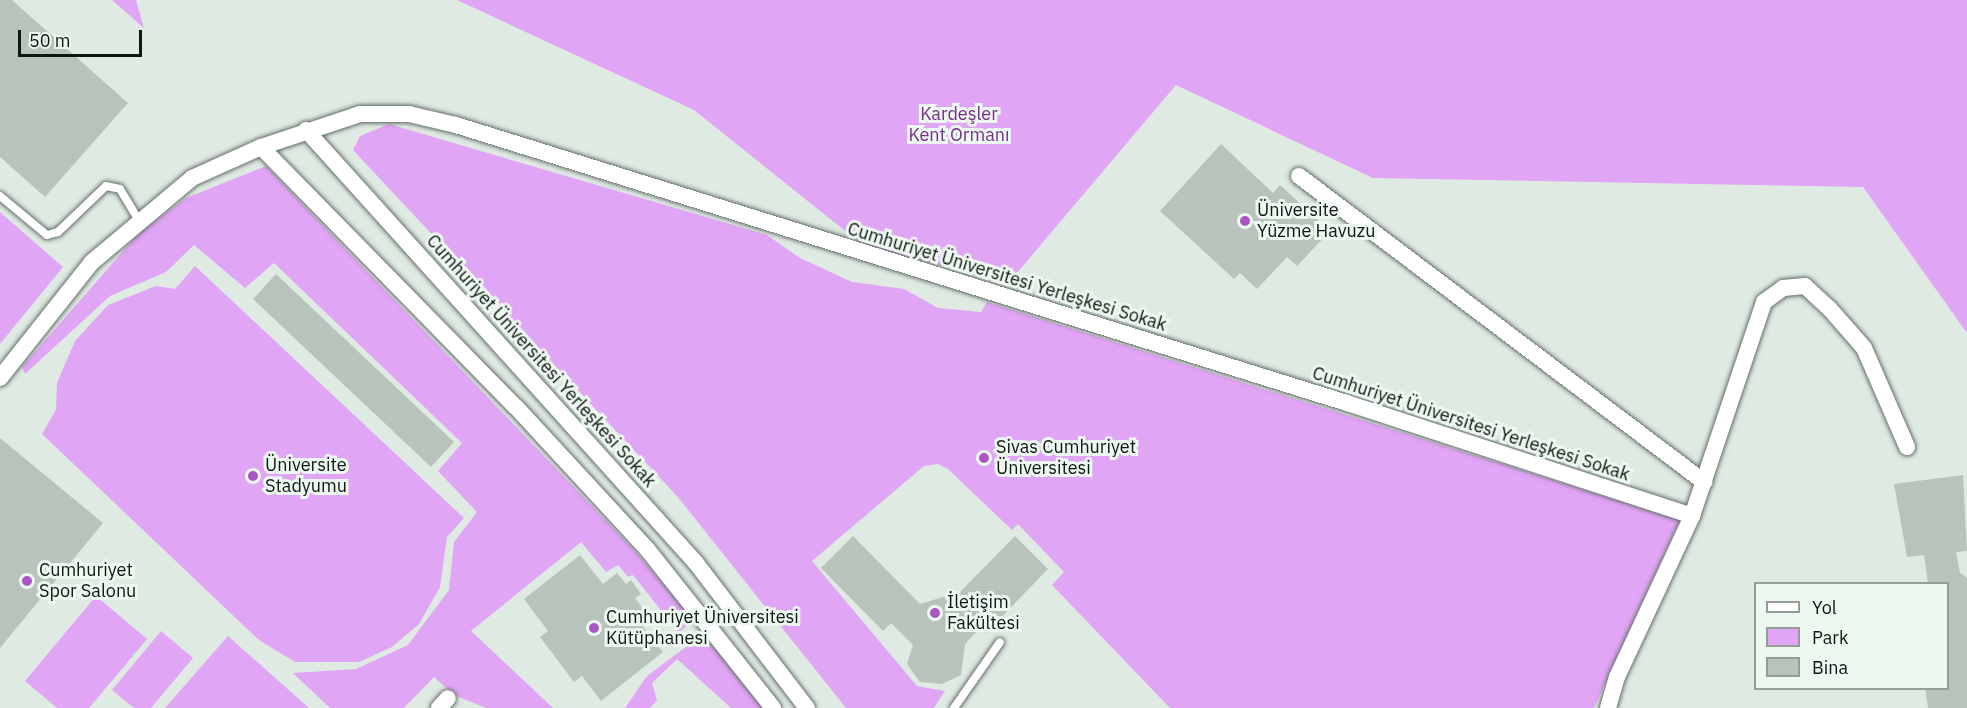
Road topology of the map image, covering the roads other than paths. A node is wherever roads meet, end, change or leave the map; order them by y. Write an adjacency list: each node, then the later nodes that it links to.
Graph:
1 (306, 130): 2 (street, Cumhuriyet Üniversitesi Yerleşkesi Sokak); 9 (street, Cumhuriyet Üniversitesi Yerleşkesi Sokak); 12 (street, Cumhuriyet Üniversitesi Yerleşkesi Sokak)
2 (261, 147): 5 (street, Cumhuriyet Üniversitesi Yerleşkesi Sokak); 11 (street)
3 (1299, 176): 8 (street)
4 (0, 196): 5 (lane)
5 (138, 219): 6 (street, Cumhuriyet Üniversitesi Yerleşkesi Sokak)
6 (0, 378)
7 (1907, 447): 8 (street)
8 (1704, 482): 9 (street)
9 (1692, 516): 14 (street)
10 (1000, 642): 13 (lane)
11 (773, 708)
12 (807, 708)
13 (954, 708)
14 (1608, 708)

